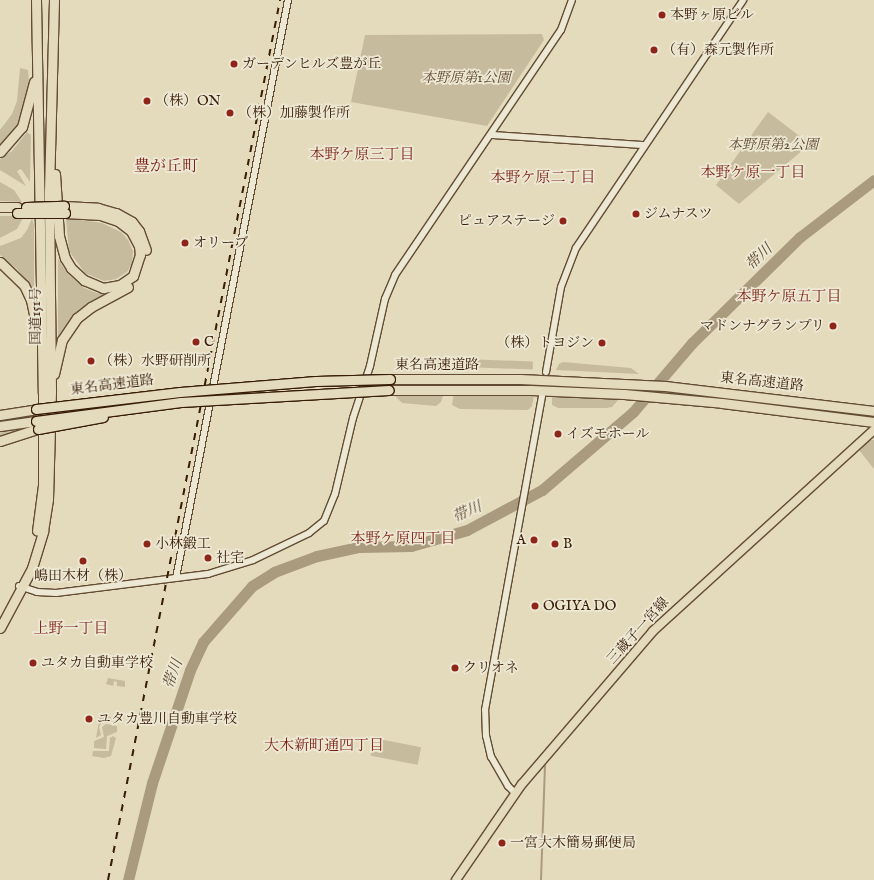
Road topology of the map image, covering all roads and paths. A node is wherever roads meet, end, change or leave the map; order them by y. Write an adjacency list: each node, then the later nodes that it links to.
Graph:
1 (36, 0): 6 (highway, 国道151号)
2 (54, 0): 7 (highway, 国道151号)
3 (288, 0): 26 (street)
4 (572, 0): 8 (street)
5 (743, 0): 9 (street)
6 (38, 74): 10 (highway); 16 (highway, 国道151号)
7 (52, 101): 13 (highway); 18 (highway, 国道151号)
8 (492, 135): 9 (street); 26 (street)
9 (643, 145): 17 (street)
10 (0, 152)
11 (0, 207): 12 (highway)
12 (17, 210): 13 (highway, bridge); 14 (highway)
13 (65, 210): 18 (highway)
14 (0, 213)
15 (0, 262): 16 (highway)
16 (41, 345): 27 (highway, 国道151号)
17 (546, 372)
18 (51, 389): 27 (highway, 国道151号)
19 (542, 396): 29 (street)
20 (874, 411): 21 (highway, 東名高速道路, bridge)
21 (0, 415)
22 (873, 424): 23 (highway, 東名高速道路, bridge); 29 (main road, 三蔵子一宮線)
23 (37, 425): 24 (highway); 25 (highway)
24 (0, 426)
25 (0, 441)
26 (176, 578): 27 (street)
27 (21, 586): 28 (highway, 国道151号)
28 (2, 625)
29 (516, 793): 30 (main road, 三蔵子一宮線)
30 (456, 880)

